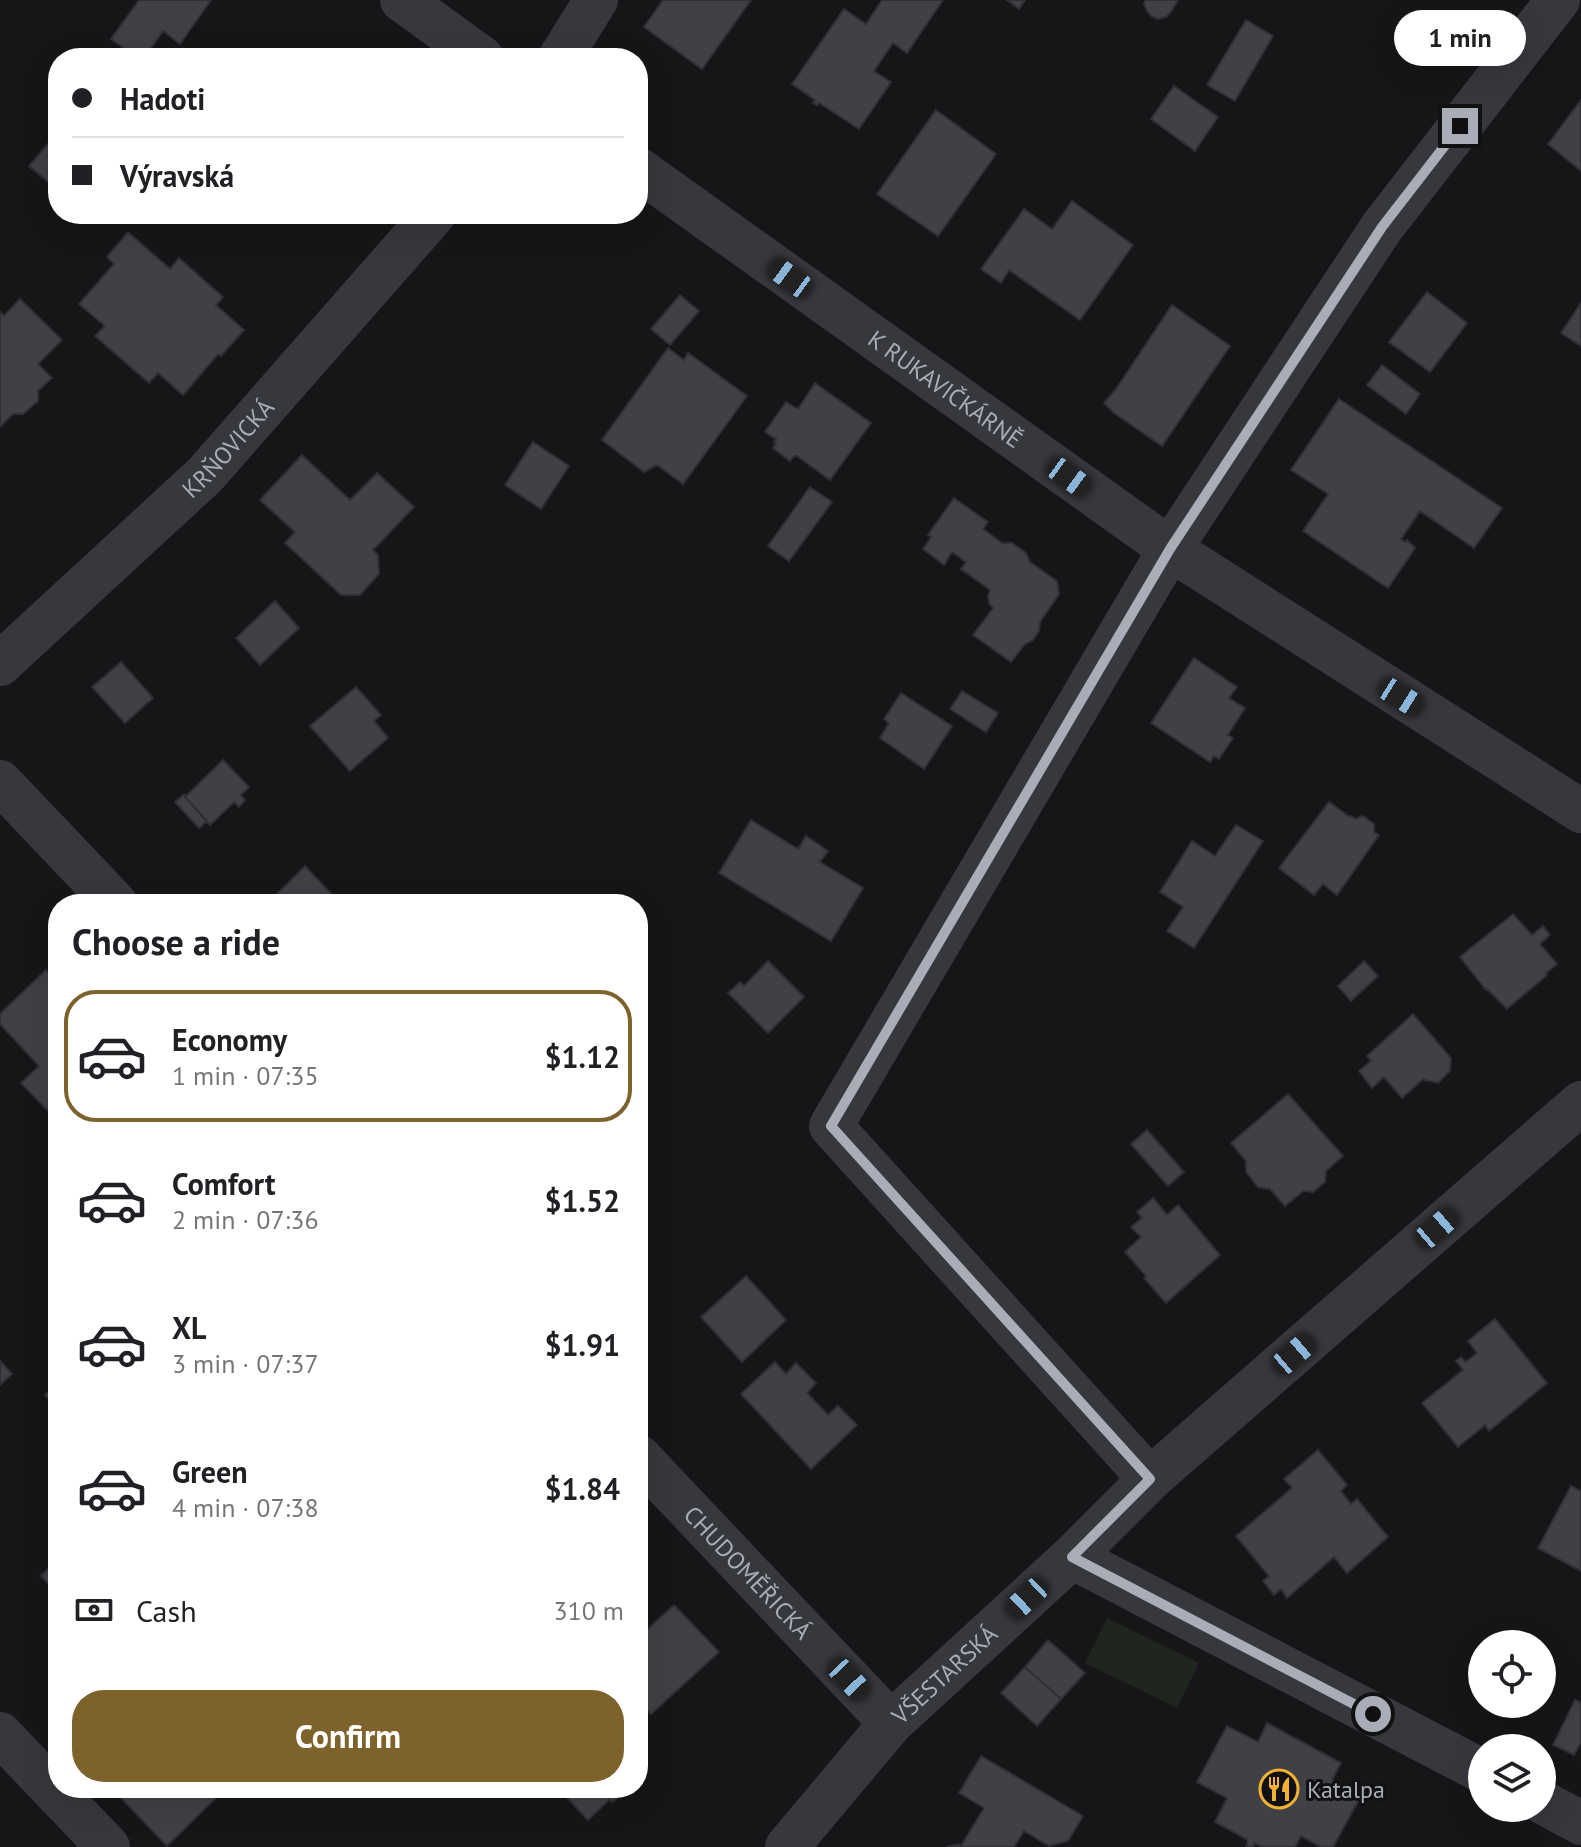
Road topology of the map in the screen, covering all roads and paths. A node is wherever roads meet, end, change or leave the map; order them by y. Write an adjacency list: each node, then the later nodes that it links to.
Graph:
1 (402, 0): 4 (street)
2 (596, 0): 5 (street)
3 (1558, 0): 8 (street)
4 (468, 48)
5 (566, 48)
6 (648, 176): 8 (street, K RUKAVIČKÁRNĚ)
7 (425, 224): 9 (street, KRŇOVICKÁ)
8 (1170, 549): 11 (street, K RUKAVIČKÁRNĚ); 15 (street)
9 (0, 664)
10 (0, 782): 12 (street)
11 (1581, 811)
12 (106, 894)
13 (1581, 1103): 15 (street, VŠESTARSKÁ)
14 (648, 1467): 17 (street, CHUDOMĚŘICKÁ)
15 (1150, 1479): 16 (street, VŠESTARSKÁ)
16 (1072, 1557): 17 (street, VŠESTARSKÁ); 19 (street)
17 (891, 1723): 25 (street, VŠESTARSKÁ)
18 (0, 1734): 20 (street)
19 (1468, 1764)
20 (48, 1784)
21 (61, 1798): 24 (street)
22 (1556, 1810): 23 (street)
23 (1581, 1823)
24 (108, 1847)
25 (787, 1847)

